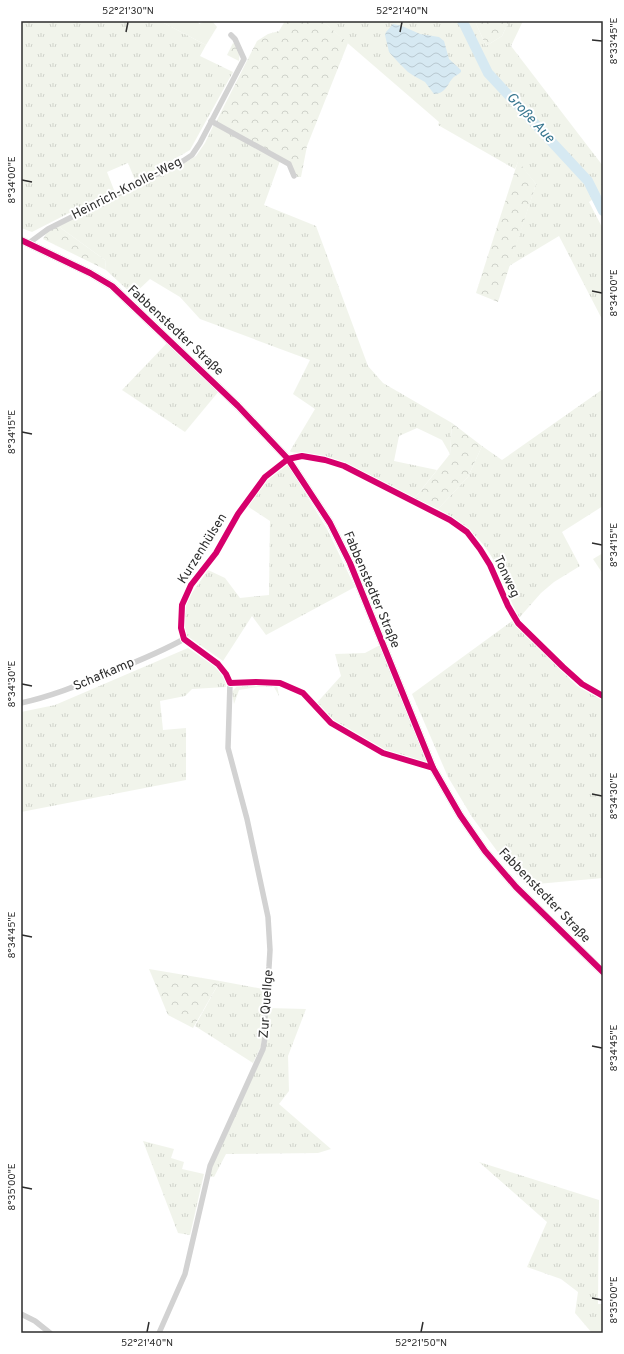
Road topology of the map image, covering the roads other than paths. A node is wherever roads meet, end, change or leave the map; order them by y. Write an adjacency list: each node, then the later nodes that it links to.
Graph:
1 (231, 36): 2 (street, Heinrich-Knolle-Weg)
2 (212, 121): 3 (street); 4 (street, Heinrich-Knolle-Weg)
3 (294, 176)
4 (25, 242): 5 (street, Fabbenstedter Straße)
5 (288, 459): 6 (street, Kurzenhülsen); 8 (street, Tonweg); 10 (street, Fabbenstedter Straße)
6 (184, 639): 7 (street); 9 (street, Schafkamp)
7 (230, 684): 10 (street); 14 (street, Zur Quellge)
8 (603, 696)
9 (21, 703)
10 (433, 768): 11 (street, Fabbenstedter Straße)
11 (603, 972)
12 (21, 1314): 13 (street)
13 (50, 1333)
14 (159, 1333)

